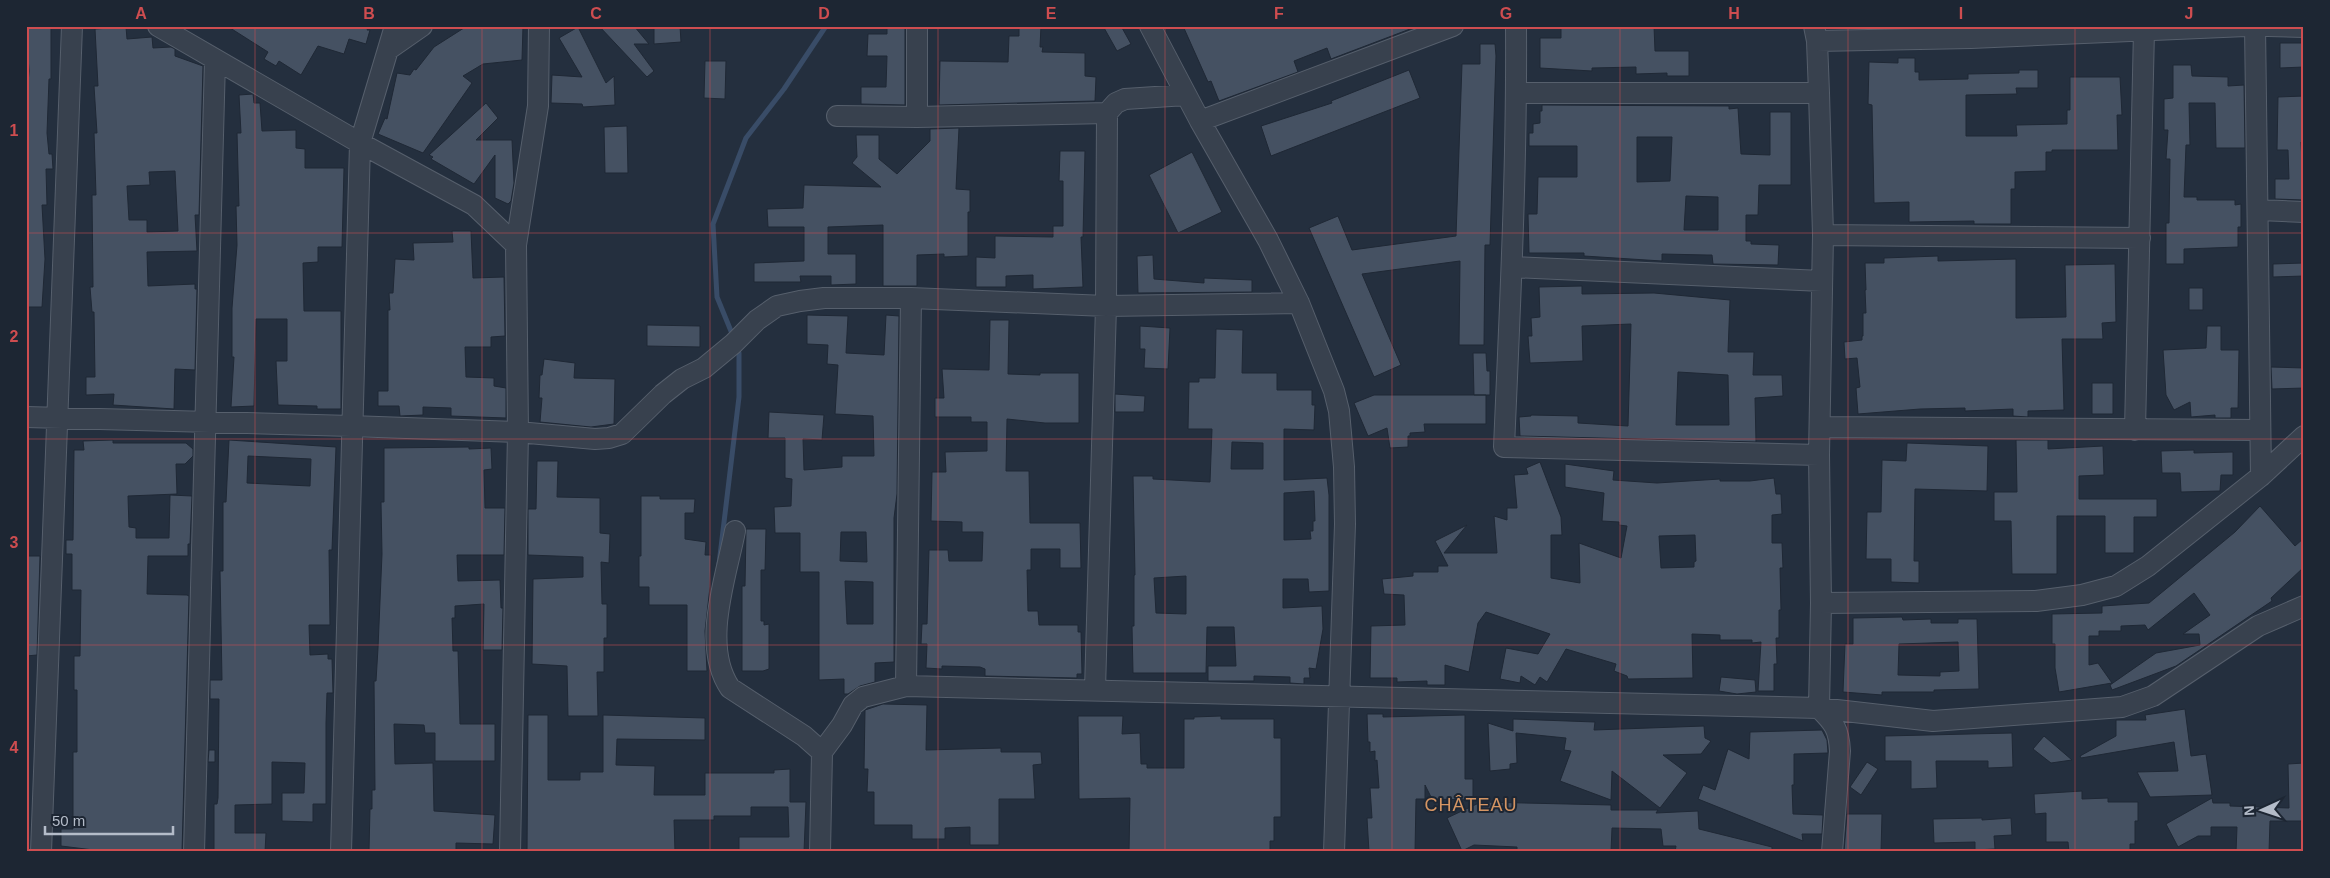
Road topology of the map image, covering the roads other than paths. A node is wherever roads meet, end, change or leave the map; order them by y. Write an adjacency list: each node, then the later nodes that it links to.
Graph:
1 (72, 26): 38 (street)
2 (158, 26): 18 (street)
3 (395, 26): 17 (street)
4 (422, 26): 17 (street)
5 (539, 26): 31 (street)
6 (917, 26): 24 (street)
7 (1150, 26): 21 (street)
8 (1453, 26): 25 (street)
9 (1516, 26): 19 (street)
10 (2246, 26): 14 (street)
11 (2255, 26): 27 (street)
12 (2268, 26): 13 (street)
13 (2304, 27)
14 (2144, 30): 15 (street); 30 (street)
15 (1970, 32): 16 (street)
16 (1815, 34): 20 (street)
17 (389, 49): 26 (street)
18 (216, 60): 26 (street); 39 (street)
19 (1516, 93): 20 (street); 32 (street)
20 (1819, 93): 29 (street)
21 (1186, 95): 22 (street); 25 (street)
22 (1107, 113): 24 (street); 36 (street)
23 (837, 116): 24 (street)
24 (917, 117)
25 (1200, 122): 35 (street)
26 (360, 143): 31 (street); 40 (street)
27 (2259, 210): 28 (street); 43 (street)
28 (2304, 212)
29 (1823, 235): 30 (street); 33 (street)
30 (2140, 238): 42 (street)
31 (516, 245): 44 (street)
32 (1512, 267): 33 (street); 46 (street)
33 (1822, 281): 41 (street)
34 (911, 298): 36 (street); 44 (street); 51 (street)
35 (1298, 303): 36 (street); 53 (street)
36 (1106, 306): 52 (street)
37 (26, 417): 38 (street)
38 (57, 418): 39 (street); 56 (street)
39 (206, 422): 40 (street); 57 (street)
40 (351, 426): 44 (street); 58 (street)
41 (1821, 427): 42 (street); 46 (street)
42 (2136, 430): 43 (street)
43 (2260, 430): 47 (street)
44 (518, 432): 59 (street)
45 (2304, 436): 47 (street)
46 (1819, 455): 49 (street)
47 (2260, 476): 49 (street)
48 (735, 531): 55 (street)
49 (1821, 603): 54 (street)
50 (2304, 606): 54 (street)
51 (906, 686): 52 (street); 55 (street)
52 (1095, 690): 53 (street)
53 (1339, 695): 54 (street); 61 (street)
54 (1819, 708): 62 (street)
55 (822, 752): 60 (street)
56 (41, 852)
57 (194, 852)
58 (340, 852)
59 (510, 852)
60 (820, 852)
61 (1334, 852)
62 (1832, 852)

